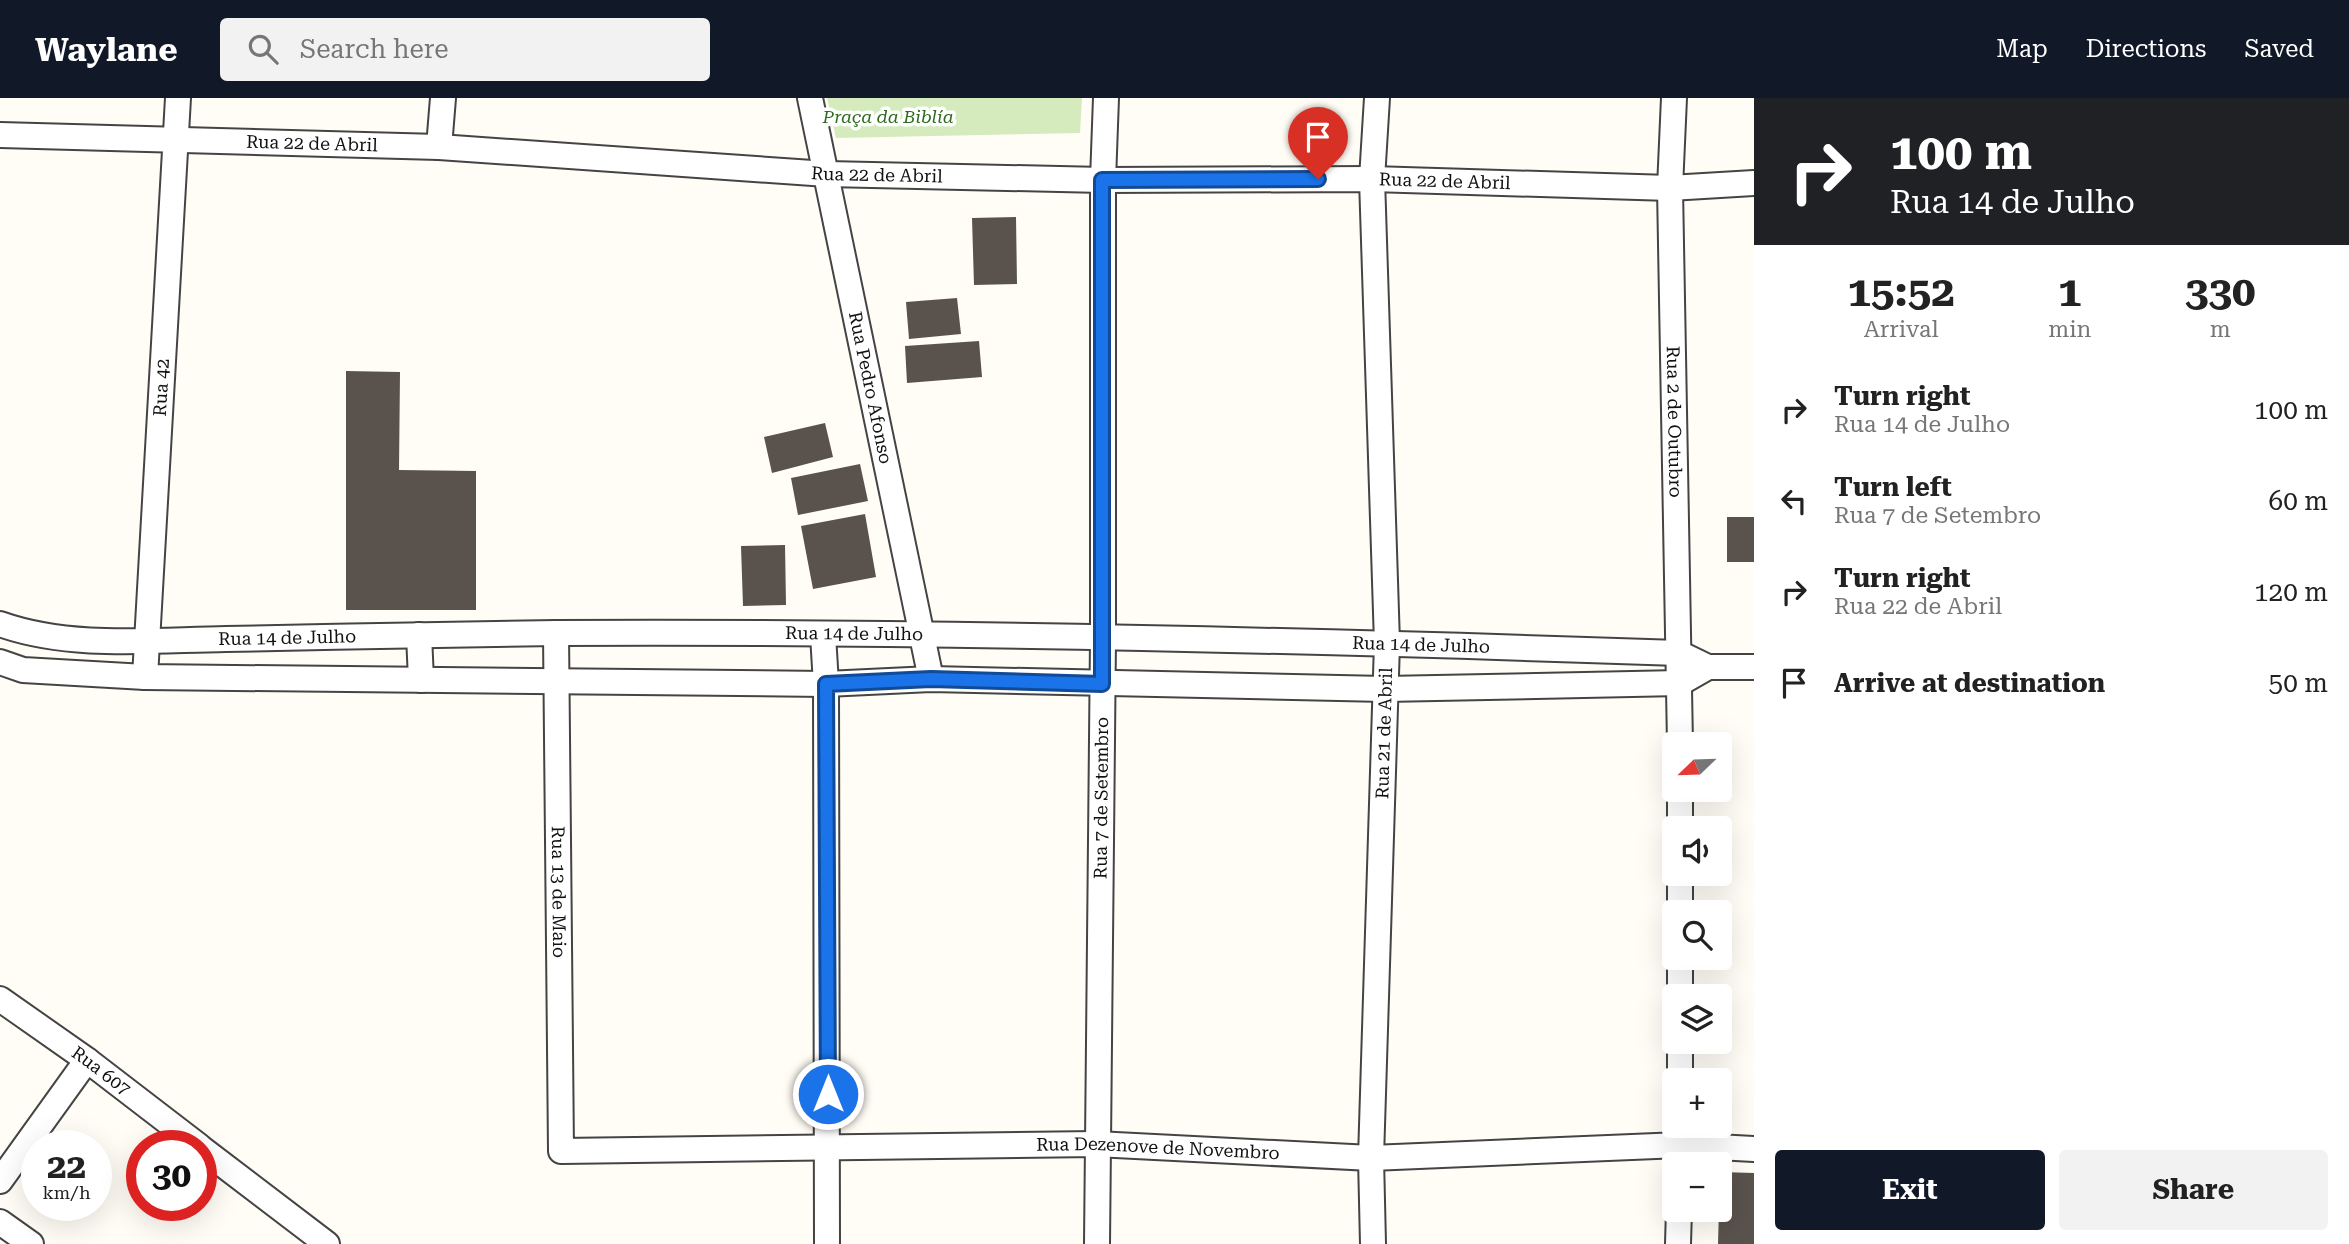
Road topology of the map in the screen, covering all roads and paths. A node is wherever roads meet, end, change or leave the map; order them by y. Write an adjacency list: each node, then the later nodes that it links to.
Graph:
1 (178, 98): 8 (street, Rua 42)
2 (443, 98): 9 (street)
3 (810, 98): 10 (street, Rua Pedro Afonso)
4 (1106, 98): 12 (street, Rua 7 de Setembro)
5 (1377, 98): 11 (street, Rua 21 de Abril)
6 (1674, 98): 14 (street, Rua 2 de Outubro)
7 (0, 135): 8 (street, Rua 22 de Abril)
8 (175, 139): 9 (street, Rua 22 de Abril); 21 (street, Rua 42)
9 (439, 147): 10 (street, Rua 22 de Abril)
10 (827, 174): 12 (street, Rua 22 de Abril); 17 (street, Rua Pedro Afonso)
11 (1372, 179): 12 (street, Rua 22 de Abril); 14 (street, Rua 22 de Abril); 22 (street, Rua 21 de Abril)
12 (1102, 180): 20 (street, Rua 7 de Setembro)
13 (1754, 183): 14 (street, Rua 22 de Abril)
14 (1670, 188): 23 (street, Rua 2 de Outubro)
15 (0, 624): 21 (street, Rua 14 de Julho)
16 (556, 633): 18 (street, Rua 14 de Julho); 19 (street, Rua 14 de Julho); 31 (street, Rua 13 de Maio)
17 (921, 634): 19 (street, Rua 14 de Julho); 20 (street, Rua 14 de Julho); 28 (street, Rua Pedro Afonso)
18 (419, 635): 21 (street, Rua 14 de Julho); 29 (street)
19 (823, 635): 32 (street)
20 (1103, 639): 22 (street, Rua 14 de Julho); 33 (street, Rua 7 de Setembro)
21 (146, 640): 27 (street, Rua 42)
22 (1387, 643): 23 (street, Rua 14 de Julho); 34 (street, Rua 21 de Abril)
23 (1679, 653): 25 (street, Rua 14 de Julho); 30 (street, Rua 2 de Outubro)
24 (0, 662): 27 (street, Rua 14 de Julho)
25 (1708, 667): 26 (street, Rua 14 de Julho); 30 (street, Rua 14 de Julho)
26 (1754, 667)
27 (145, 677): 29 (street, Rua 14 de Julho)
28 (931, 679): 32 (street, Rua 14 de Julho); 33 (street, Rua 14 de Julho)
29 (421, 680): 31 (street, Rua 14 de Julho)
30 (1680, 683): 34 (street, Rua 14 de Julho); 35 (street, Rua 2 de Outubro)
31 (559, 684): 32 (street, Rua 14 de Julho); 43 (street, Rua 13 de Maio)
32 (826, 684): 41 (street)
33 (1102, 684): 34 (street, Rua 14 de Julho); 39 (street, Rua 7 de Setembro)
34 (1385, 689): 44 (street, Rua 21 de Abril)
35 (1680, 732)
36 (0, 999): 37 (street, Rua 607)
37 (87, 1060): 38 (street, Rua 607); 46 (street)
38 (178, 1130)
39 (1096, 1144): 41 (street, Rua Dezenove de Novembro); 44 (street, Rua Dezenove de Novembro); 52 (street, Rua 7 de Setembro)
40 (1680, 1145): 42 (street, Rua Dezenove de Novembro); 44 (street, Rua Dezenove de Novembro)
41 (829, 1149): 43 (street, Rua Dezenove de Novembro); 51 (street)
42 (1754, 1149)
43 (561, 1152)
44 (1371, 1158): 53 (street, Rua 21 de Abril)
45 (217, 1160): 50 (street, Rua 607)
46 (0, 1181)
47 (0, 1222): 49 (street)
48 (1679, 1222): 54 (street)
49 (31, 1244)
50 (327, 1244)
51 (827, 1244)
52 (1097, 1244)
53 (1373, 1244)
54 (1678, 1244)

